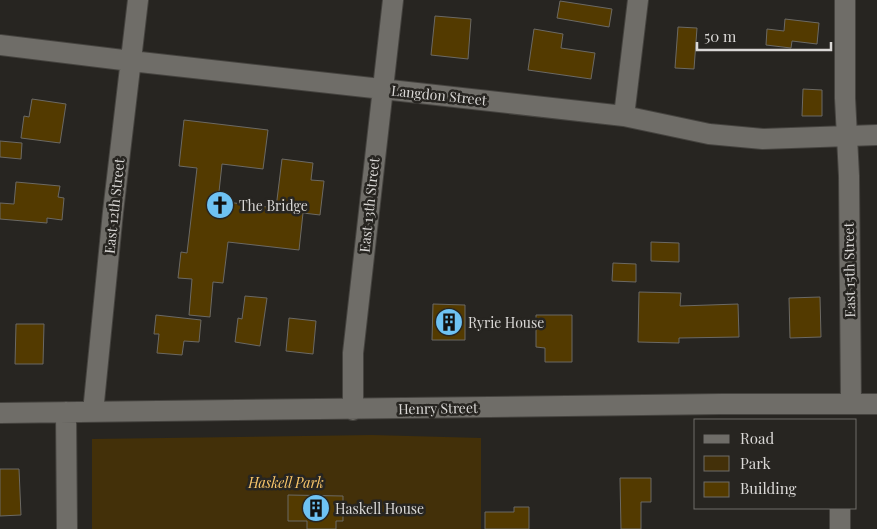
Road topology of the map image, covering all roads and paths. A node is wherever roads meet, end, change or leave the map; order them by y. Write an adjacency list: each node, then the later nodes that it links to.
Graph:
1 (138, 0): 6 (street, East 12th Street)
2 (394, 0): 7 (street, East 13th Street)
3 (638, 0): 8 (street)
4 (845, 0): 9 (street, East 15th Street)
5 (0, 44): 6 (street, Langdon Street)
6 (131, 61): 7 (street, Langdon Street); 15 (street, East 12th Street)
7 (382, 89): 8 (street, Langdon Street); 13 (street, East 13th Street)
8 (624, 116): 9 (street, Langdon Street)
9 (846, 135): 10 (street, Langdon Street); 12 (street, East 15th Street)
10 (877, 135)
11 (877, 404): 12 (street, Henry Street)
12 (842, 409): 13 (street, Henry Street)
13 (352, 410): 15 (street, Henry Street)
14 (66, 412): 15 (street, Henry Street); 16 (street, Henry Street); 18 (street)
15 (93, 412)
16 (0, 414)
17 (840, 509): 19 (street)
18 (67, 529)
19 (840, 529)

